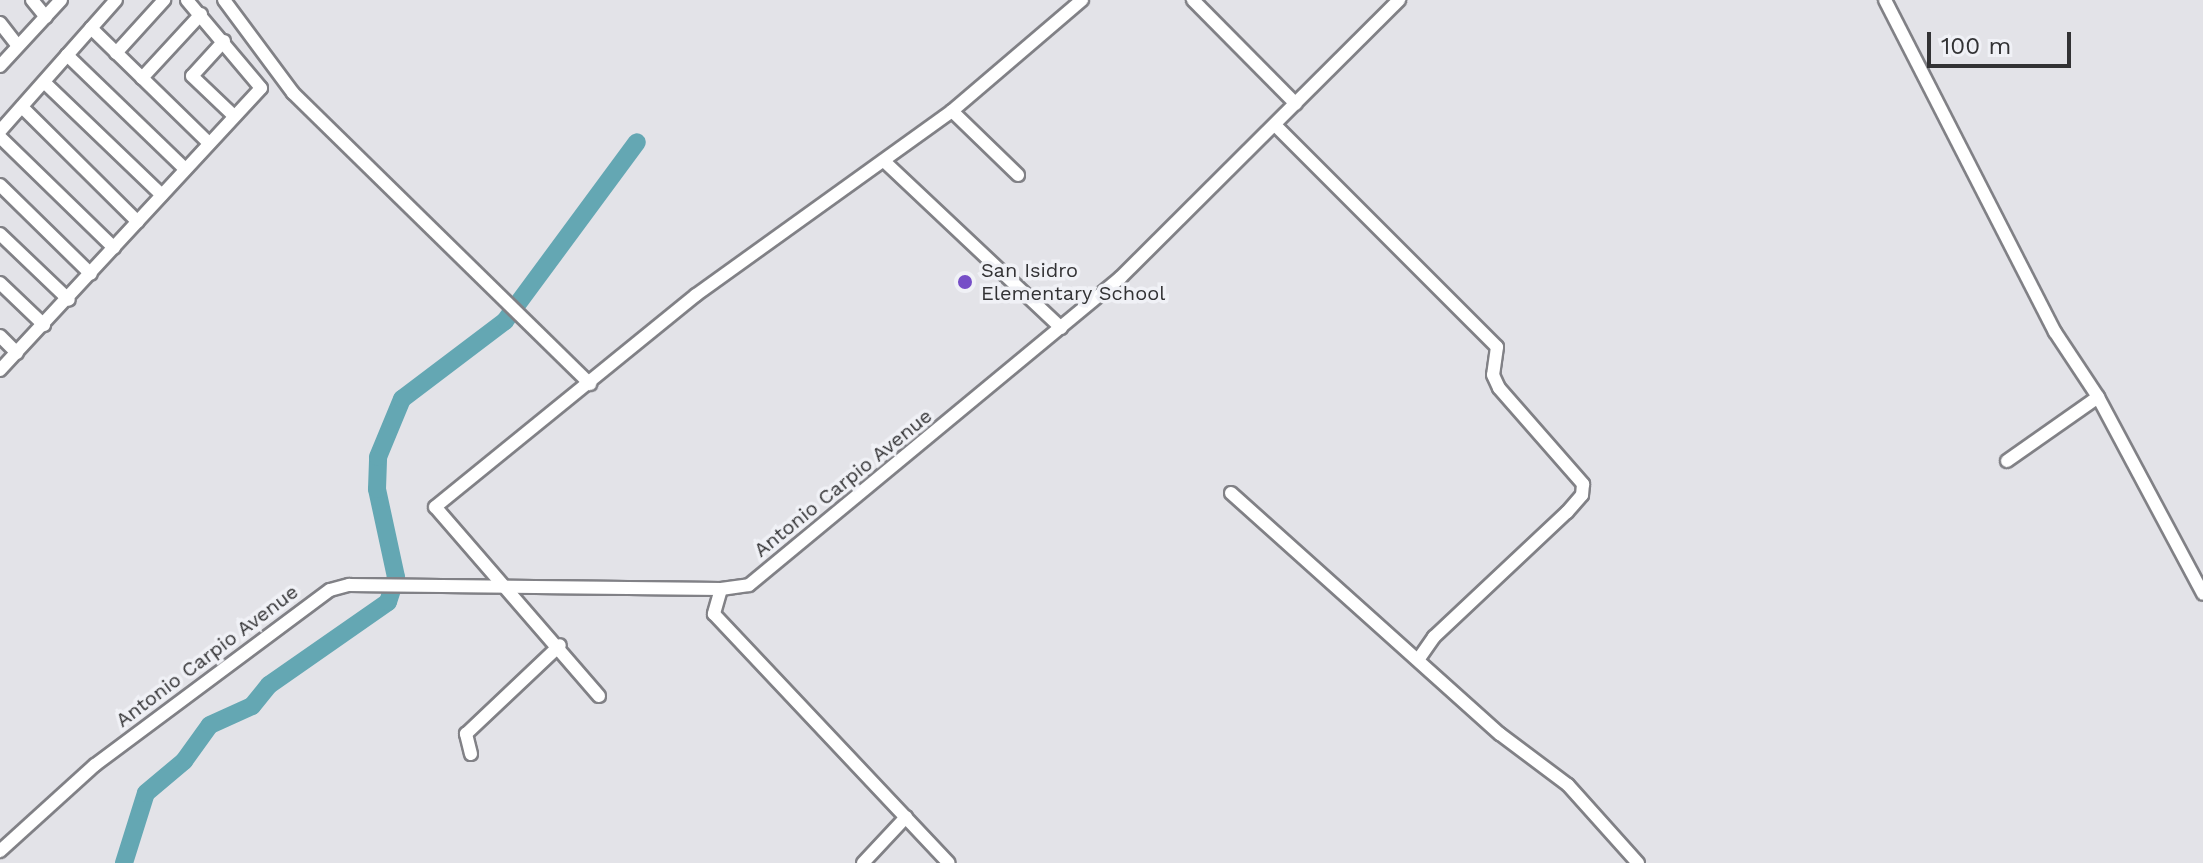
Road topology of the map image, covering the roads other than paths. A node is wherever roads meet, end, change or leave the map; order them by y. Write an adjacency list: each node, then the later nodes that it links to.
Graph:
1 (32, 0): 12 (street)
2 (61, 0): 12 (street)
3 (116, 0): 14 (street)
4 (164, 0): 17 (street)
5 (187, 0): 11 (street)
6 (224, 0): 45 (street)
7 (1082, 0): 24 (street)
8 (1193, 0): 22 (street)
9 (1399, 0): 22 (street, Antonio Carpio Avenue)
10 (1885, 0): 46 (street)
11 (201, 14): 15 (street); 20 (street)
12 (46, 17): 16 (street)
13 (0, 23): 16 (street)
14 (91, 28): 17 (street); 18 (street)
15 (224, 41): 25 (street); 25 (street)
16 (18, 46): 19 (street)
17 (116, 53): 20 (street)
18 (67, 55): 21 (street); 30 (street)
19 (0, 66)
20 (142, 78): 28 (street)
21 (44, 82): 23 (street); 33 (street)
22 (1296, 104): 26 (street, Antonio Carpio Avenue)
23 (22, 107): 27 (street); 34 (street)
24 (952, 111): 29 (street); 31 (street)
25 (234, 116): 28 (street)
26 (1275, 125): 41 (street, Antonio Carpio Avenue); 53 (street)
27 (0, 134): 36 (street)
28 (209, 143): 30 (street)
29 (885, 162): 41 (street); 45 (street)
30 (185, 169): 33 (street)
31 (1018, 175)
32 (0, 185): 37 (street)
33 (162, 195): 34 (street)
34 (138, 222): 36 (street)
35 (0, 234): 39 (street)
36 (114, 248): 37 (street)
37 (91, 274): 39 (street)
38 (0, 283): 40 (street)
39 (69, 300): 40 (street)
40 (44, 325): 43 (street)
41 (1061, 328): 50 (street, Antonio Carpio Avenue)
42 (0, 336): 43 (street)
43 (17, 353): 44 (street)
44 (0, 370)
45 (590, 384): 49 (street)
46 (2098, 397): 47 (street); 51 (street)
47 (2007, 461)
48 (1231, 493): 53 (street)
49 (506, 587): 50 (street, Antonio Carpio Avenue); 52 (street); 57 (street, Antonio Carpio Avenue)
50 (721, 589): 56 (street)
51 (2203, 594)
52 (560, 645): 54 (street); 55 (street)
53 (1418, 660): 60 (street)
54 (599, 696)
55 (471, 754)
56 (906, 817): 58 (street); 59 (street)
57 (0, 851)
58 (863, 863)
59 (949, 863)
60 (1638, 863)

